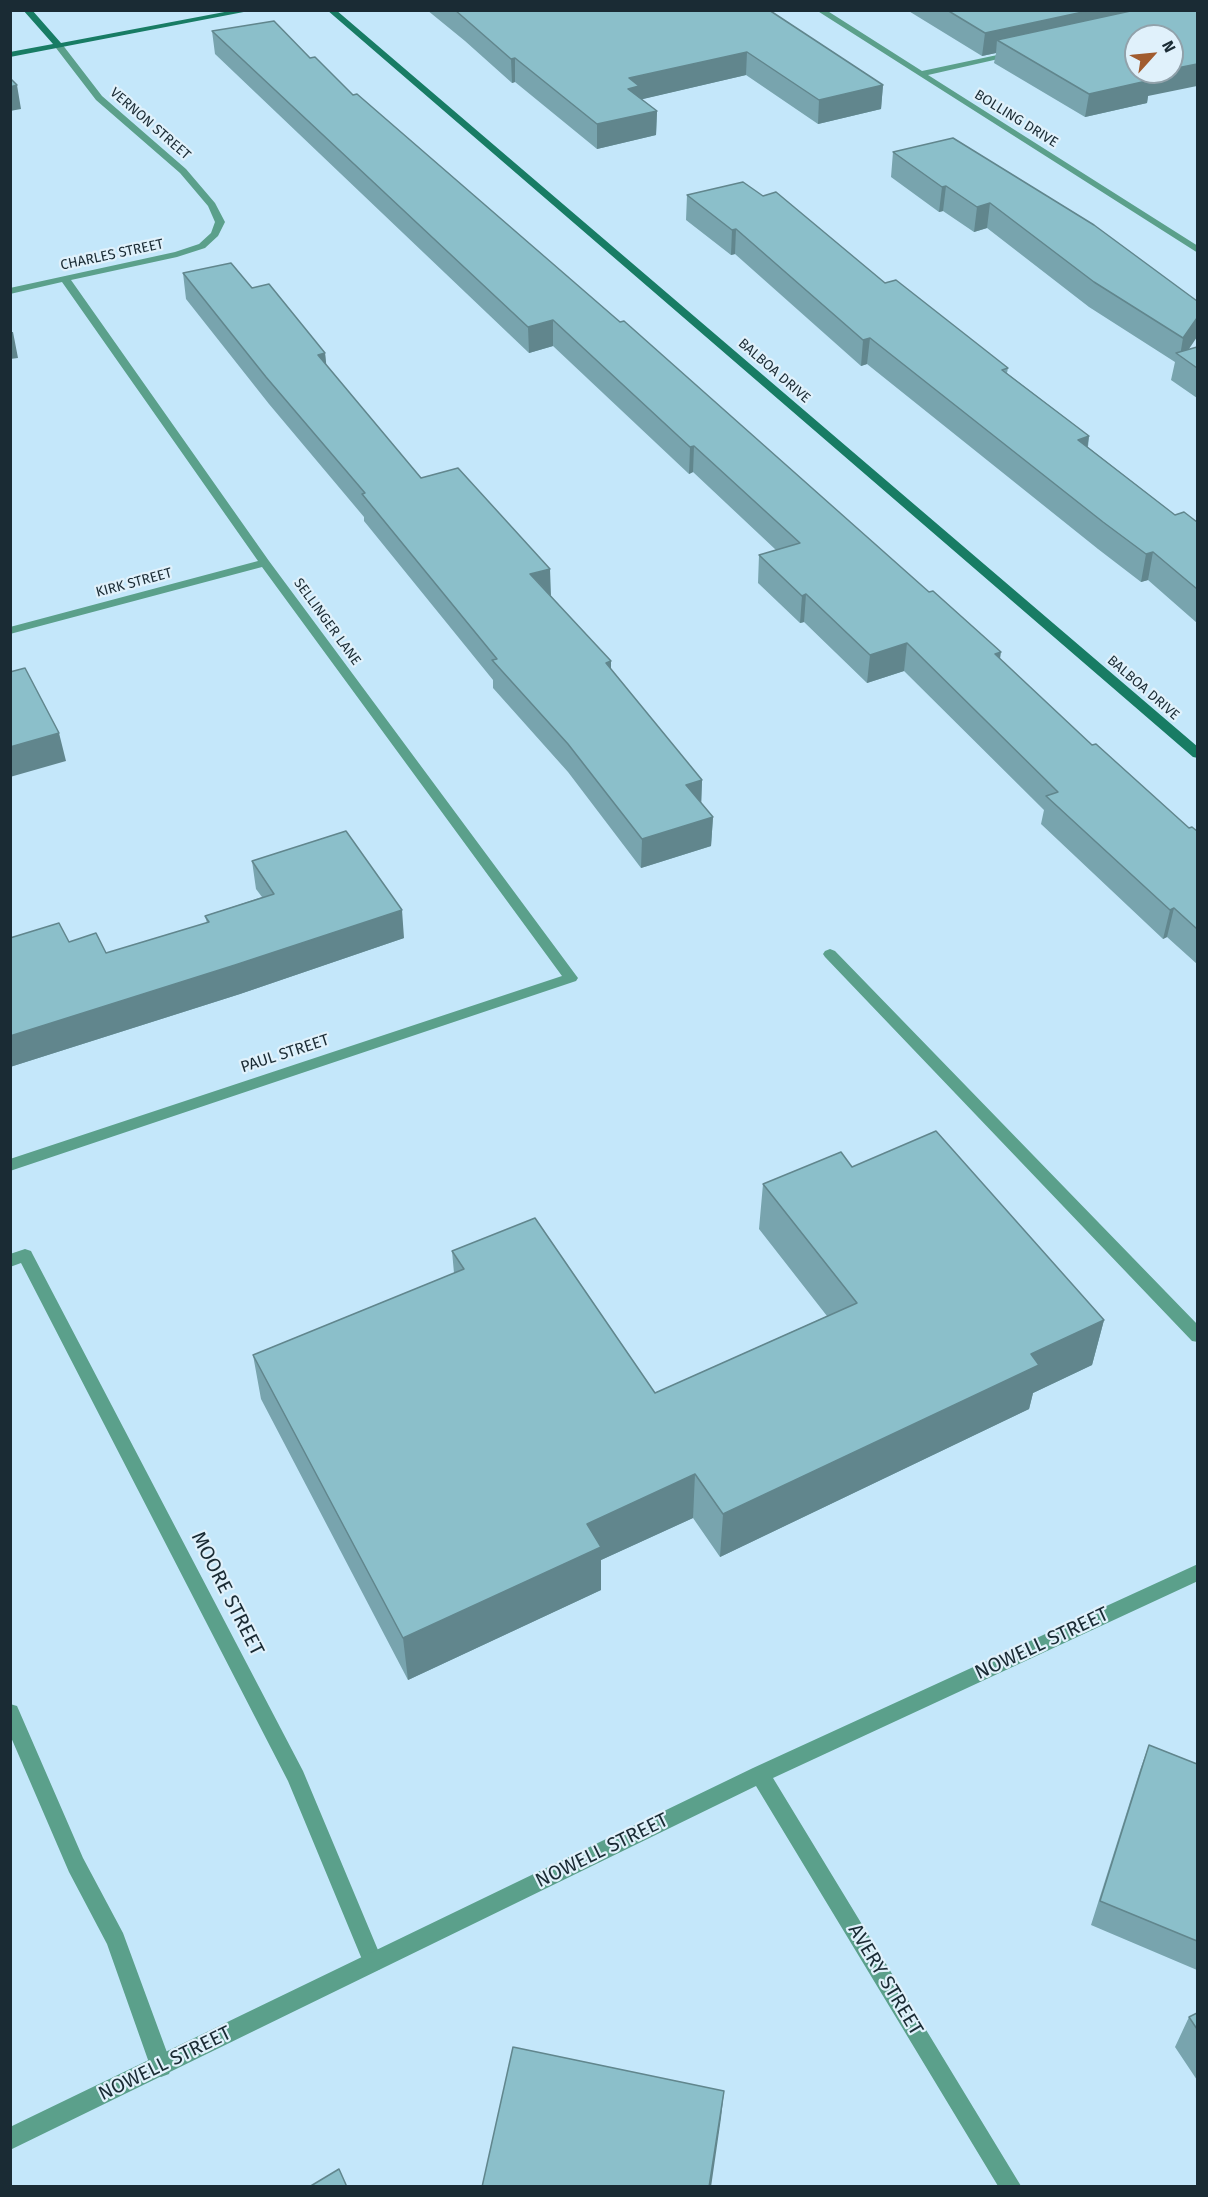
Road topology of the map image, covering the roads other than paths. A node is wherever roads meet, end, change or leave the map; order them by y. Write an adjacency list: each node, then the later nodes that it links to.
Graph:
1 (27, 10): 5 (street, VERNON STREET)
2 (250, 10): 5 (street)
3 (331, 10): 15 (street, BALBOA DRIVE)
4 (820, 10): 8 (street, BOLLING DRIVE)
5 (59, 46): 7 (street); 9 (street, VERNON STREET)
6 (1024, 51): 8 (street)
7 (10, 55)
8 (919, 74): 10 (street, BOLLING DRIVE)
9 (215, 234): 11 (street, CHARLES STREET)
10 (1197, 250)
11 (65, 279): 12 (street, CHARLES STREET); 13 (street, SELLINGER LANE)
12 (10, 291)
13 (265, 563): 14 (street, KIRK STREET); 17 (street, SELLINGER LANE)
14 (10, 632)
15 (1197, 754)
16 (830, 954): 20 (street)
17 (571, 978): 18 (street, PAUL STREET)
18 (10, 1165)
19 (18, 1258): 24 (street, MOORE STREET)
20 (1197, 1336)
21 (1197, 1572): 23 (street, NOWELL STREET)
22 (10, 1712): 25 (street)
23 (760, 1774): 24 (street, NOWELL STREET); 27 (street, AVERY STREET)
24 (373, 1962): 25 (street, NOWELL STREET)
25 (160, 2066): 26 (street, NOWELL STREET)
26 (10, 2139)
27 (1010, 2187)

